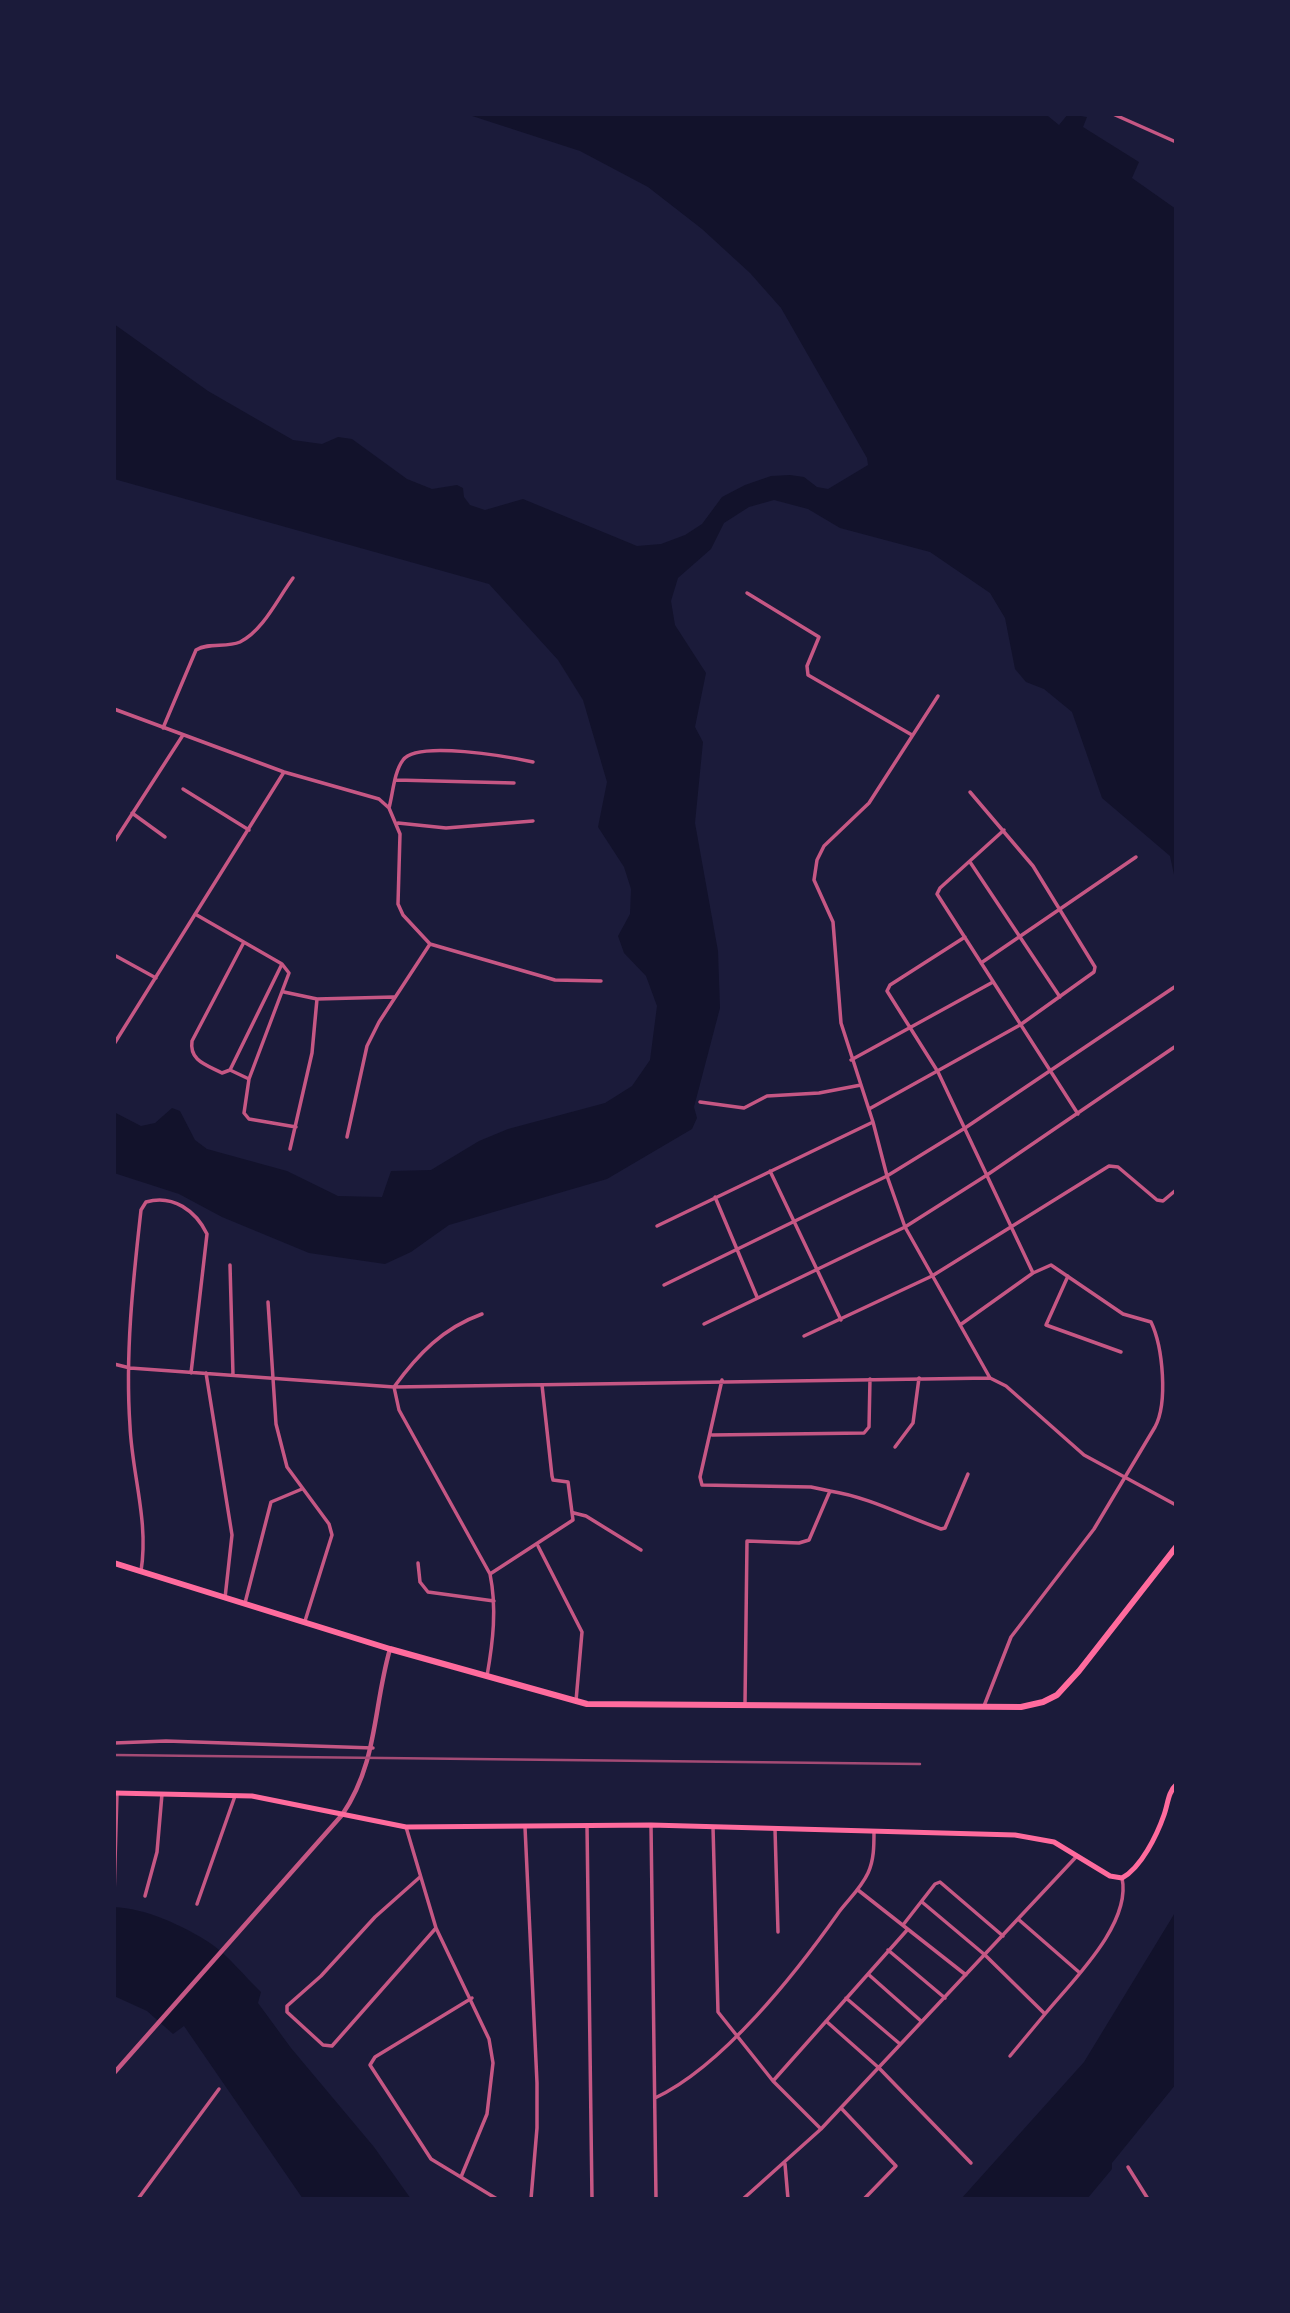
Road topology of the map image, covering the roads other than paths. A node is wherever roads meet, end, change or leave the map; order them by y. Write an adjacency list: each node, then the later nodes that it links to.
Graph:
1 (1113, 114): 2 (street)
2 (1176, 142)
3 (293, 578): 7 (street)
4 (747, 593): 9 (street)
5 (938, 696): 9 (street)
6 (114, 709): 7 (street)
7 (163, 728): 8 (street)
8 (183, 735): 11 (street); 17 (street)
9 (912, 735): 47 (street)
10 (533, 762): 12 (street)
11 (284, 772): 16 (street); 20 (street)
12 (396, 780): 13 (street); 16 (street)
13 (514, 783)
14 (183, 789): 20 (street)
15 (970, 792): 21 (street)
16 (389, 807): 19 (street)
17 (132, 813): 22 (street); 23 (street)
18 (533, 821): 19 (street)
19 (398, 823): 31 (street)
20 (249, 830): 27 (street)
21 (1004, 830): 25 (street); 26 (street)
22 (165, 837)
23 (114, 842)
24 (1136, 857): 26 (street)
25 (970, 862): 28 (street); 29 (street)
26 (1060, 907): 28 (street); 41 (street)
27 (195, 914): 30 (street); 35 (street)
28 (1020, 934): 33 (street); 41 (street)
29 (965, 937): 33 (street); 44 (street)
30 (244, 942): 34 (street); 48 (street)
31 (430, 944): 36 (street); 40 (street)
32 (114, 958): 35 (street)
33 (981, 962): 37 (street)
34 (282, 964): 39 (street); 48 (street)
35 (156, 978): 45 (street)
36 (601, 981)
37 (993, 982): 43 (street); 44 (street)
38 (1176, 986): 49 (street)
39 (284, 992): 42 (street); 51 (street)
40 (394, 997): 42 (street); 59 (street)
41 (1060, 998): 43 (street)
42 (317, 999): 57 (street)
43 (1020, 1025): 49 (street); 50 (street)
44 (910, 1029): 47 (street); 50 (street)
45 (114, 1044)
46 (1176, 1046): 55 (street)
47 (851, 1060): 52 (street)
48 (230, 1070): 51 (street)
49 (1049, 1071): 55 (street); 58 (street)
50 (938, 1072): 54 (street); 58 (street)
51 (250, 1079): 57 (street)
52 (861, 1085): 53 (street); 54 (street)
53 (701, 1102)
54 (869, 1109): 56 (street)
55 (1078, 1114): 62 (street)
56 (873, 1122): 61 (street); 63 (street)
57 (296, 1127): 60 (street)
58 (965, 1128): 62 (street); 63 (street)
59 (347, 1137)
60 (290, 1149)
61 (770, 1171): 65 (street); 66 (street)
62 (987, 1175): 68 (street); 69 (street)
63 (887, 1176): 66 (street); 69 (street)
64 (1176, 1191): 68 (street)
65 (715, 1197): 67 (street); 70 (street)
66 (794, 1222): 70 (street); 72 (street)
67 (657, 1226)
68 (1009, 1226): 73 (street); 74 (street)
69 (905, 1227): 72 (street); 74 (street)
70 (737, 1249): 76 (street); 77 (street)
71 (230, 1265): 89 (street)
72 (817, 1271): 77 (street); 80 (street)
73 (1033, 1273): 75 (street); 82 (street)
74 (932, 1276): 80 (street); 82 (street)
75 (1068, 1276): 84 (street); 100 (street)
76 (664, 1285)
77 (757, 1297): 81 (street)
78 (268, 1302): 90 (street)
79 (482, 1314): 96 (street)
80 (841, 1320): 83 (street)
81 (704, 1324)
82 (960, 1325): 92 (street)
83 (804, 1336)
84 (1121, 1352)
85 (114, 1364): 86 (street)
86 (130, 1368): 87 (street); 87 (street); 110 (street)
87 (191, 1373): 88 (street)
88 (206, 1373): 89 (street); 112 (street)
89 (233, 1375): 90 (street)
90 (272, 1378): 96 (street); 101 (street)
91 (919, 1378): 92 (street); 93 (street); 98 (street)
92 (990, 1378): 100 (street)
93 (870, 1379): 94 (street); 97 (street)
94 (722, 1380): 95 (street); 97 (street)
95 (542, 1385): 96 (street); 104 (street)
96 (394, 1387): 111 (street)
97 (711, 1435): 102 (street)
98 (895, 1447)
99 (968, 1474): 102 (street)
100 (1126, 1478): 103 (street); 120 (street)
101 (302, 1489): 114 (street); 115 (street)
102 (830, 1491): 119 (street)
103 (1176, 1506)
104 (574, 1513): 105 (street); 107 (street)
105 (538, 1546): 111 (street); 118 (street)
106 (1176, 1547): 120 (highway)
107 (640, 1550)
108 (114, 1563): 110 (highway)
109 (418, 1563): 113 (street)
110 (140, 1573): 112 (highway)
111 (490, 1574): 113 (street)
112 (225, 1598): 114 (highway)
113 (494, 1601): 117 (street)
114 (245, 1603): 115 (highway)
115 (304, 1623): 116 (highway)
116 (390, 1649): 117 (highway); 122 (street)
117 (486, 1676): 118 (highway)
118 (576, 1702): 119 (highway)
119 (745, 1706): 120 (highway)
120 (984, 1706)
121 (114, 1743): 122 (street)
122 (373, 1748): 127 (street)
123 (1176, 1785): 137 (main road)
124 (115, 1793): 125 (main road); 139 (street)
125 (162, 1794): 126 (main road); 140 (street)
126 (235, 1794): 127 (main road); 142 (street)
127 (342, 1815): 132 (main road); 163 (street)
128 (525, 1825): 129 (main road); 132 (main road); 175 (street)
129 (587, 1825): 130 (main road); 176 (street)
130 (651, 1825): 131 (main road); 166 (street)
131 (713, 1826): 133 (main road); 159 (street)
132 (406, 1827): 136 (street)
133 (775, 1827): 134 (main road); 146 (street)
134 (874, 1829): 135 (main road); 138 (street)
135 (1076, 1857): 137 (main road); 143 (street)
136 (420, 1877): 145 (street); 145 (street)
137 (1122, 1878): 150 (street)
138 (858, 1890): 144 (street); 159 (street)
139 (114, 1896)
140 (145, 1896)
141 (922, 1902): 144 (street); 147 (street); 149 (street)
142 (197, 1903)
143 (1018, 1919): 147 (street); 150 (street)
144 (905, 1927): 148 (street); 152 (street)
145 (436, 1928): 153 (street)
146 (778, 1932)
147 (1003, 1936): 149 (street)
148 (888, 1951): 151 (street); 155 (street)
149 (985, 1955): 152 (street); 156 (street)
150 (1080, 1973): 156 (street)
151 (868, 1974): 154 (street); 158 (street)
152 (966, 1976): 155 (street)
153 (472, 1998): 172 (street); 172 (street)
154 (846, 1998): 157 (street); 160 (street)
155 (945, 1998): 158 (street)
156 (1045, 2014): 161 (street)
157 (826, 2021): 162 (street); 164 (street)
158 (922, 2022): 160 (street)
159 (735, 2036): 164 (street); 166 (street)
160 (901, 2045): 162 (street)
161 (1010, 2056)
162 (878, 2068): 167 (street); 169 (street)
163 (114, 2073)
164 (773, 2081): 168 (street)
165 (219, 2089): 173 (street)
166 (655, 2098): 177 (street)
167 (841, 2108): 168 (street); 180 (street)
168 (821, 2129): 170 (street)
169 (971, 2163)
170 (785, 2164): 178 (street); 179 (street)
171 (1128, 2167): 181 (street)
172 (461, 2176): 174 (street)
173 (138, 2199)
174 (497, 2199)
175 (531, 2199)
176 (593, 2199)
177 (656, 2199)
178 (743, 2199)
179 (788, 2199)
180 (864, 2199)
181 (1148, 2199)

